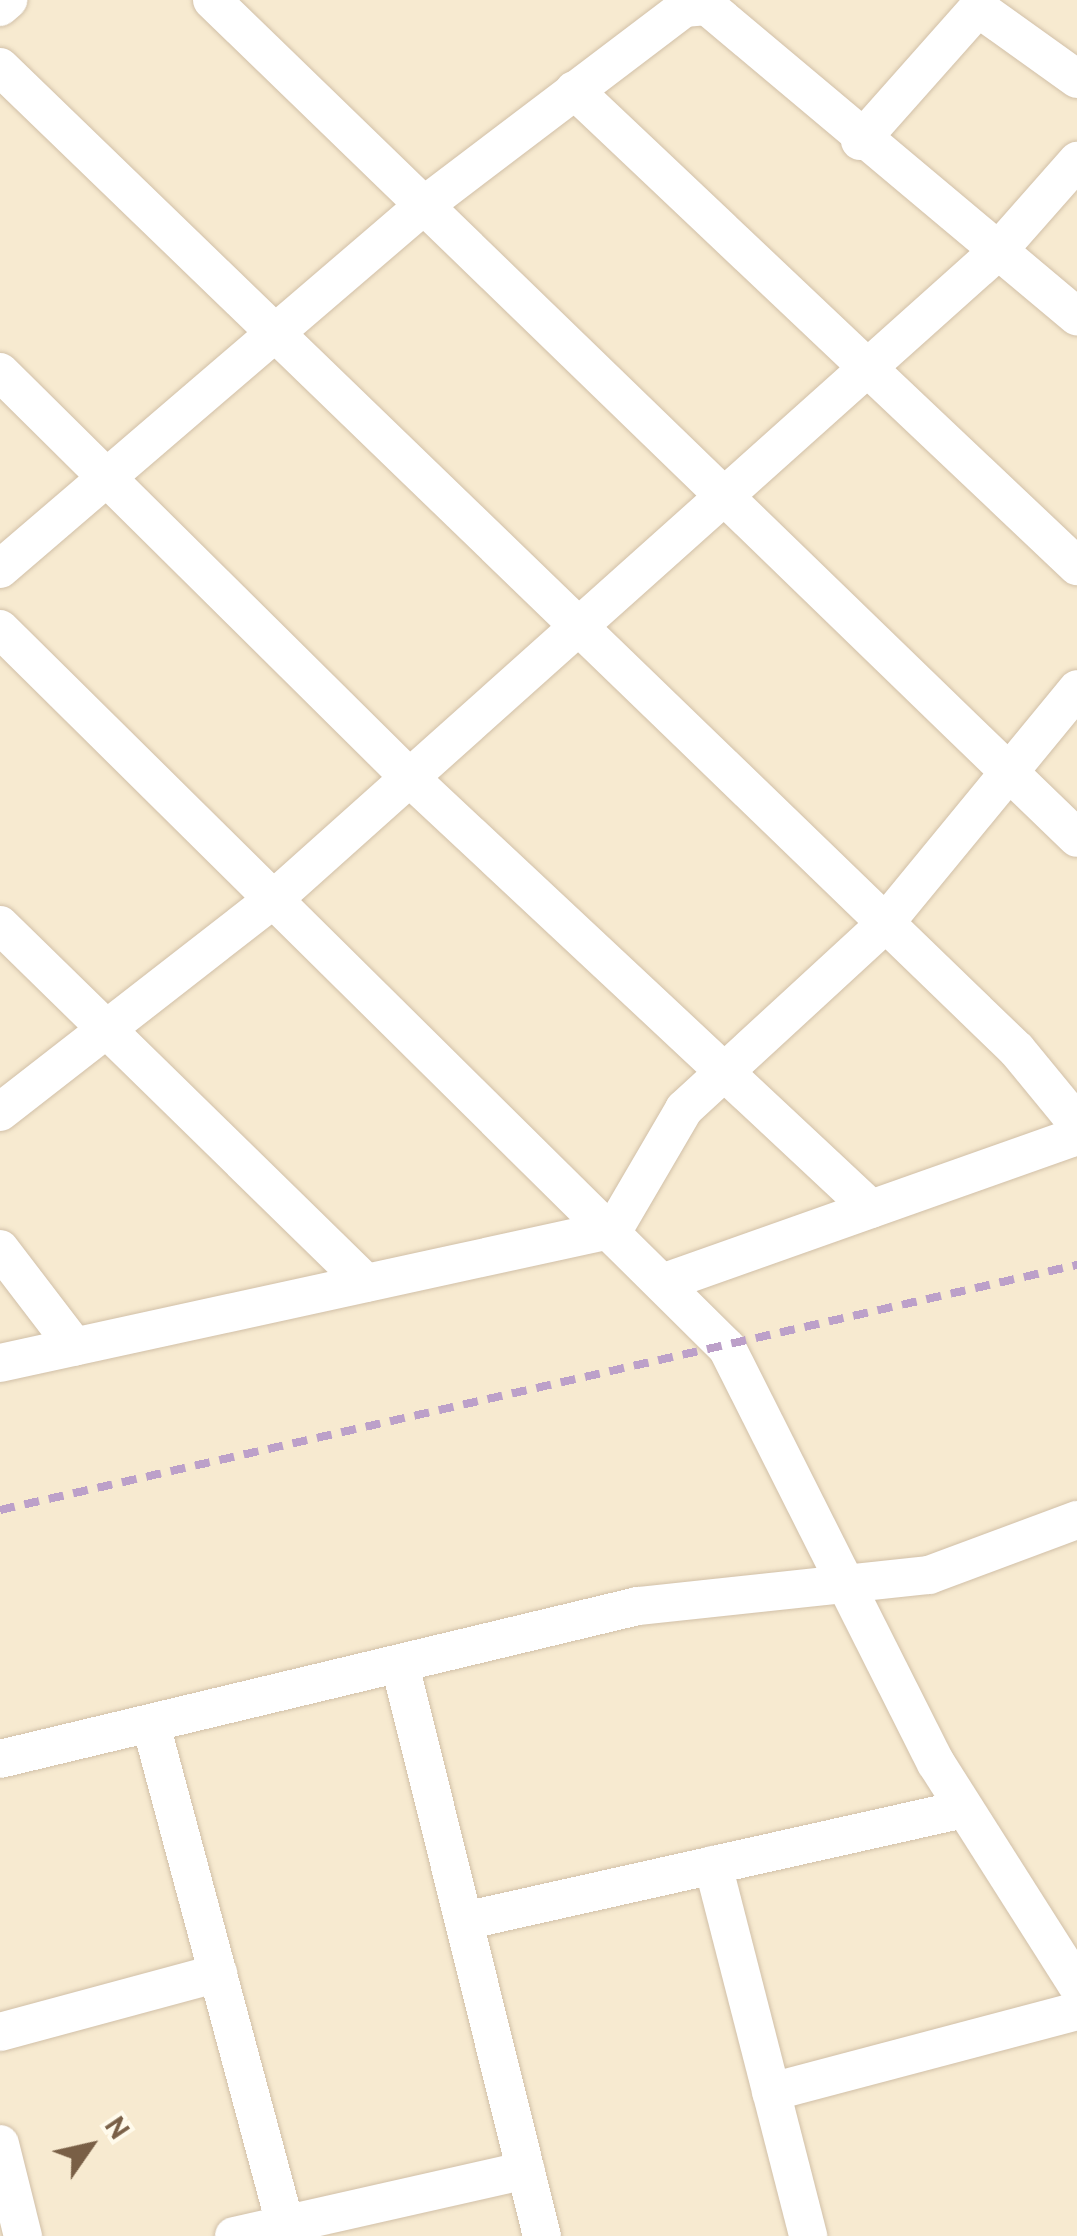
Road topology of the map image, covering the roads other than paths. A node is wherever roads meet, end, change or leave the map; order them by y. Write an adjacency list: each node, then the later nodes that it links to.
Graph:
1 (8, 0): 3 (street)
2 (212, 0): 9 (street)
3 (0, 6)
4 (0, 67): 12 (street)
5 (1077, 79): 7 (street)
6 (574, 90): 7 (street); 9 (street); 13 (street)
7 (860, 141): 10 (street)
8 (1077, 161): 10 (street)
9 (422, 207): 12 (street); 16 (street)
10 (996, 253): 11 (street); 13 (street)
11 (1077, 317)
12 (270, 332): 15 (street); 20 (street)
13 (864, 367): 16 (street); 17 (street)
14 (0, 372): 15 (street)
15 (100, 476): 18 (street); 23 (street)
16 (720, 500): 20 (street); 22 (street)
17 (1077, 566)
18 (0, 569)
19 (0, 629): 25 (street)
20 (576, 630): 23 (street); 27 (street)
21 (1077, 688): 22 (street)
22 (1012, 776): 24 (street); 27 (street)
23 (410, 778): 25 (street); 29 (street)
24 (1077, 838)
25 (274, 898): 28 (street); 33 (street)
26 (0, 925): 28 (street)
27 (881, 928): 29 (street); 31 (street)
28 (109, 1031): 30 (street); 36 (street)
29 (724, 1072): 32 (street); 33 (street)
30 (0, 1112)
31 (1077, 1124): 32 (street)
32 (870, 1209): 35 (street)
33 (614, 1229): 35 (street); 36 (street)
34 (0, 1249): 37 (street)
35 (665, 1282): 40 (street)
36 (366, 1283): 37 (street)
37 (76, 1346): 38 (street)
38 (0, 1363)
39 (1077, 1520): 40 (street)
40 (850, 1582): 41 (street); 44 (street)
41 (400, 1669): 42 (street); 46 (street)
42 (151, 1726): 43 (street); 47 (street)
43 (0, 1760)
44 (964, 1809): 45 (street); 48 (street)
45 (713, 1865): 46 (street); 51 (street)
46 (464, 1921): 53 (street)
47 (218, 1973): 50 (street); 54 (street)
48 (1077, 1985)
49 (1077, 2011): 51 (street)
50 (0, 2032)
51 (772, 2092): 58 (street)
52 (0, 2144): 55 (street)
53 (526, 2170): 54 (street); 57 (street)
54 (284, 2224): 56 (street)
55 (23, 2236)
56 (234, 2236)
57 (542, 2236)
58 (808, 2236)

